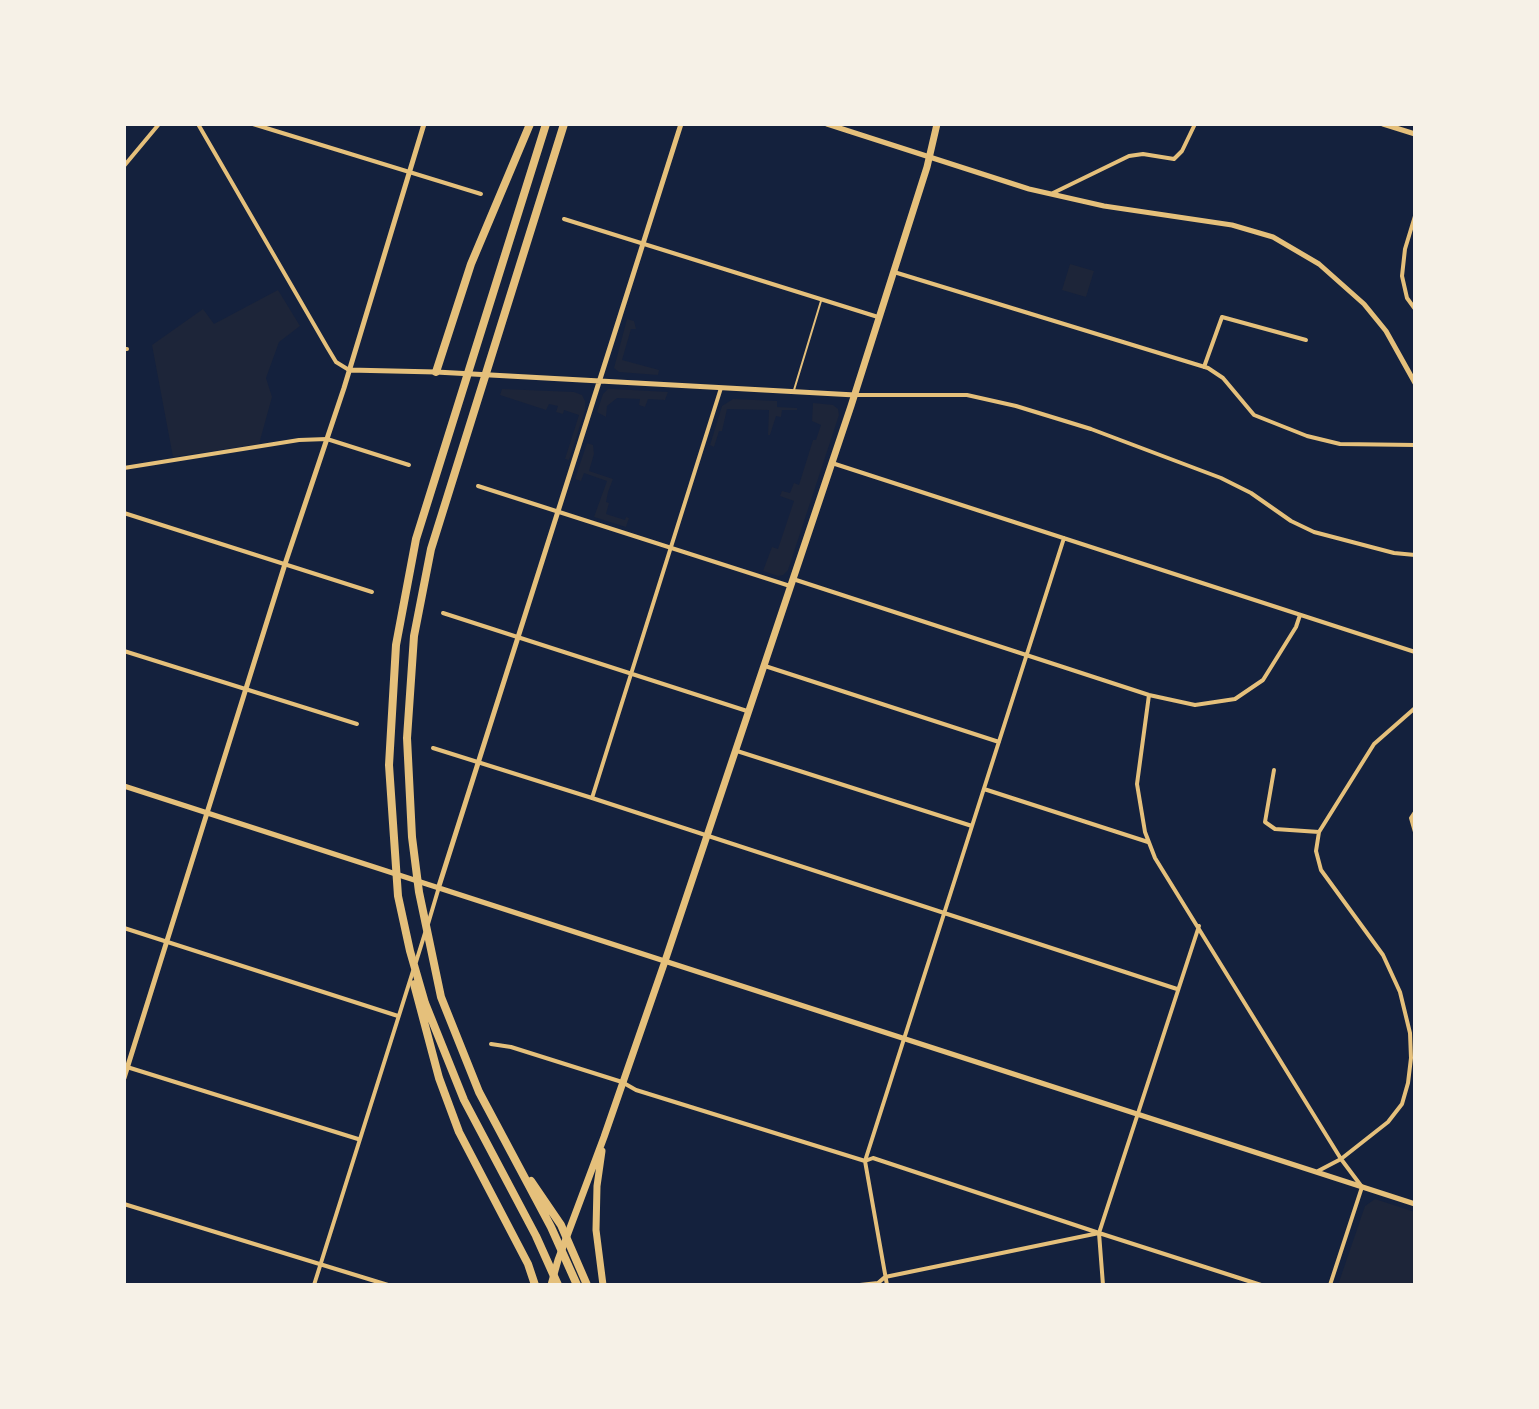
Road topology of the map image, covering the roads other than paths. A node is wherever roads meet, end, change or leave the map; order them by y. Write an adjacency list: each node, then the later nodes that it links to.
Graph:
1 (159, 124): 15 (street)
2 (198, 124): 28 (street)
3 (253, 124): 16 (street)
4 (424, 124): 16 (street)
5 (530, 124): 29 (highway)
6 (546, 124): 78 (highway)
7 (564, 124): 96 (highway)
8 (681, 124): 21 (street)
9 (827, 124): 14 (street)
10 (937, 124): 14 (main road)
11 (1195, 124): 18 (street)
12 (1383, 124): 13 (street)
13 (1415, 134)
14 (928, 156): 18 (street); 22 (main road)
15 (124, 166)
16 (409, 171): 17 (street); 28 (street)
17 (481, 194)
18 (1051, 194): 31 (street)
19 (1415, 216): 24 (street)
20 (564, 219): 21 (street)
21 (643, 245): 23 (street); 30 (street)
22 (894, 272): 25 (main road); 27 (street)
23 (821, 299): 25 (street); 33 (lane)
24 (1415, 309)
25 (879, 317): 34 (main road)
26 (1306, 340): 27 (street)
27 (1204, 367): 36 (street)
28 (349, 370): 29 (street); 35 (street)
29 (436, 372): 30 (street)
30 (597, 381): 32 (street); 41 (street)
31 (1415, 383)
32 (721, 388): 33 (street); 44 (street)
33 (793, 391): 34 (street)
34 (855, 395): 37 (main road); 45 (street)
35 (327, 439): 38 (street); 39 (street); 46 (street)
36 (1415, 445)
37 (832, 463): 43 (street); 47 (main road)
38 (409, 465)
39 (124, 468)
40 (478, 486): 41 (street)
41 (556, 512): 44 (street); 51 (street)
42 (124, 513): 46 (street)
43 (1064, 538): 50 (street); 54 (street)
44 (671, 547): 47 (street); 56 (street)
45 (1415, 557)
46 (285, 564): 48 (street); 57 (street)
47 (792, 582): 54 (street); 55 (main road)
48 (372, 592)
49 (443, 613): 51 (street)
50 (1300, 615): 53 (street); 58 (street)
51 (517, 637): 56 (street); 65 (street)
52 (124, 651): 57 (street)
53 (1415, 652)
54 (1028, 653): 58 (street); 62 (street)
55 (763, 665): 60 (main road); 62 (street)
56 (631, 673): 60 (street); 69 (street)
57 (246, 690): 61 (street); 70 (street)
58 (1149, 695): 76 (street)
59 (1415, 708): 73 (street)
60 (747, 711): 64 (main road)
61 (357, 724)
62 (999, 742): 68 (street)
63 (433, 748): 65 (street)
64 (734, 750): 72 (street); 75 (main road)
65 (477, 763): 69 (street); 77 (street)
66 (1274, 770): 73 (street)
67 (124, 786): 70 (street)
68 (984, 789): 72 (street); 76 (street)
69 (592, 798): 75 (street)
70 (208, 812): 77 (street); 82 (street)
71 (1415, 812): 74 (street)
72 (972, 826): 79 (street)
73 (1319, 832): 86 (street)
74 (1415, 832)
75 (706, 836): 79 (street); 83 (main road)
76 (1148, 842): 80 (street)
77 (439, 886): 83 (street); 85 (street)
78 (398, 896): 108 (highway); 110 (highway)
79 (944, 914): 84 (street); 87 (street)
80 (1199, 926): 84 (street); 95 (street)
81 (124, 928): 82 (street)
82 (166, 941): 85 (street); 89 (street)
83 (665, 960): 87 (street); 91 (main road)
84 (1177, 989): 92 (street)
85 (398, 1016): 94 (street)
86 (1413, 1034): 95 (street)
87 (905, 1037): 92 (street); 97 (street)
88 (491, 1044): 91 (street)
89 (126, 1066): 90 (street); 94 (street)
90 (124, 1078)
91 (622, 1082): 93 (main road); 97 (street)
92 (1138, 1113): 98 (street); 102 (street)
93 (604, 1137): 105 (main road); 109 (main road)
94 (359, 1139): 103 (street)
95 (1341, 1159): 98 (street); 99 (street)
96 (515, 1161): 111 (highway); 112 (highway)
97 (865, 1161): 102 (street); 104 (street)
98 (1318, 1171): 99 (street)
99 (1362, 1187): 101 (street); 118 (street)
100 (124, 1204): 103 (street)
101 (1415, 1204)
102 (1099, 1233): 104 (street); 116 (street); 117 (street)
103 (320, 1264): 106 (street); 107 (street)
104 (885, 1277): 114 (street); 115 (street)
105 (602, 1282): 113 (street)
106 (314, 1285)
107 (388, 1285)
108 (535, 1285)
109 (551, 1285)
110 (558, 1285)
111 (577, 1285)
112 (587, 1285)
113 (609, 1285)
114 (860, 1285)
115 (887, 1285)
116 (1103, 1285)
117 (1261, 1285)
118 (1330, 1285)

